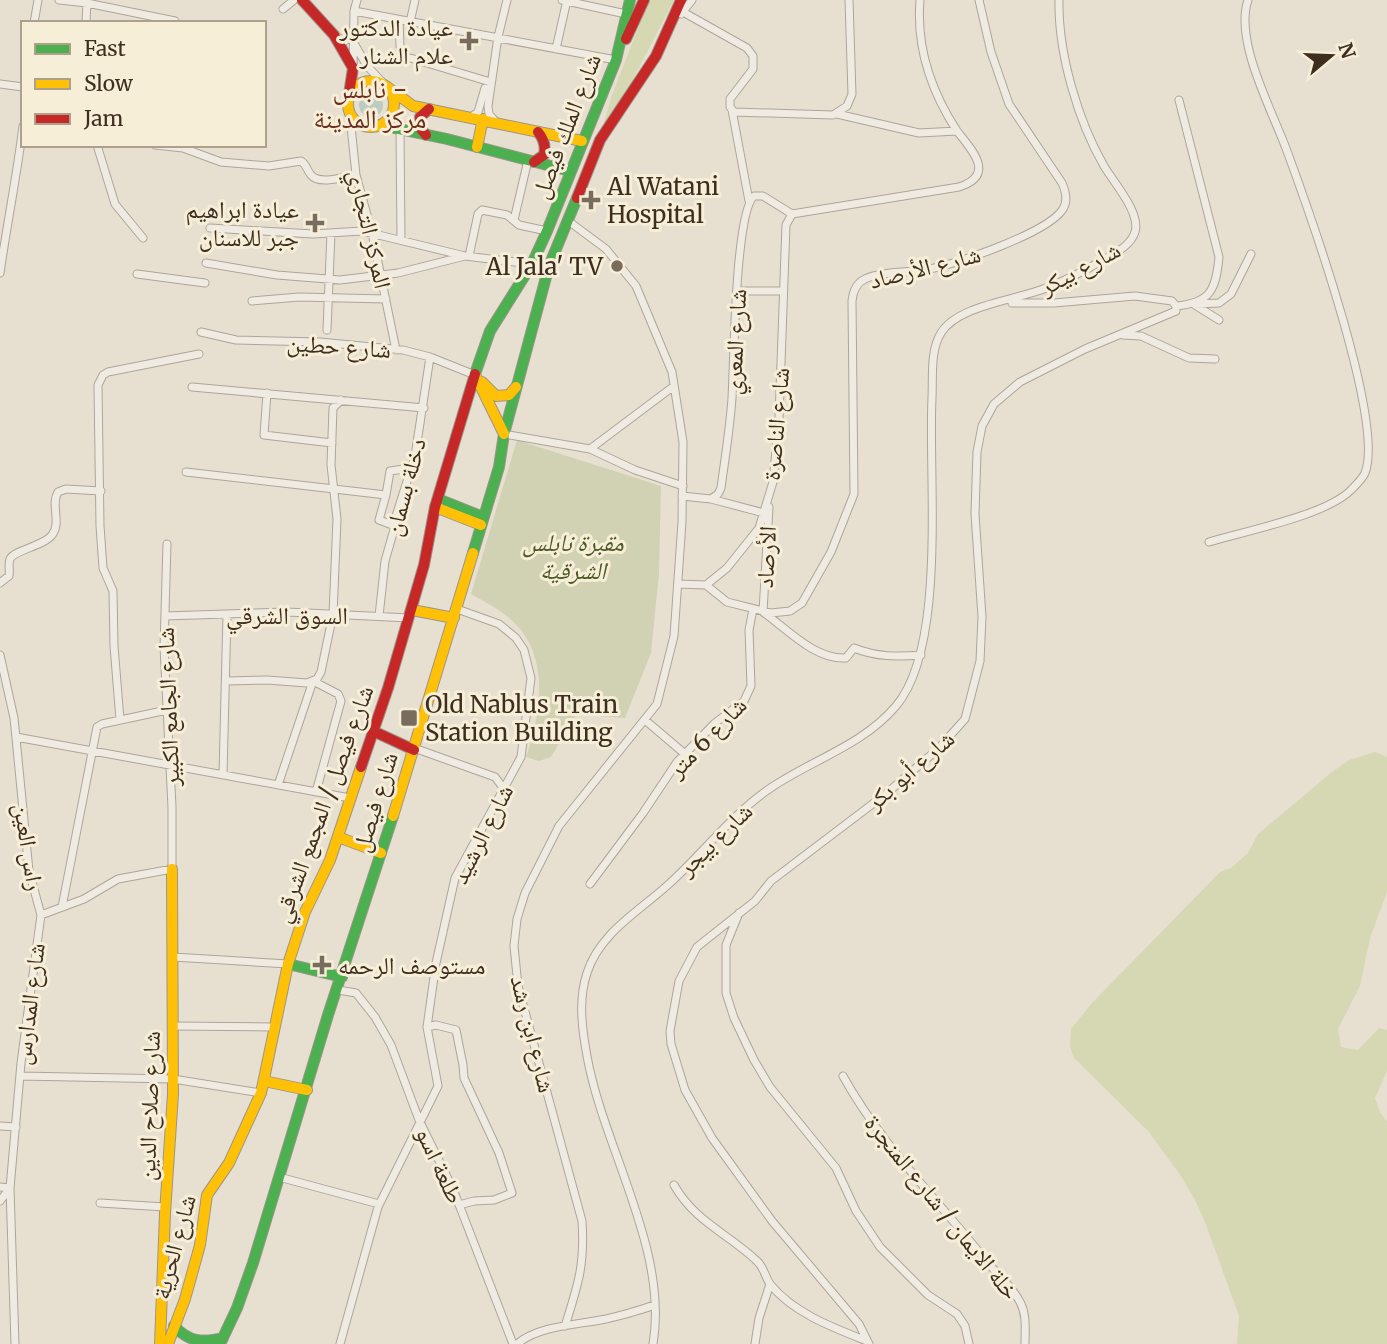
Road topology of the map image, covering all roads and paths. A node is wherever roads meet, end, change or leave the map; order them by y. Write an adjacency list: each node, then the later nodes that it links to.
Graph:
1 (38, 0): 23 (street)
2 (59, 0): 16 (street)
3 (293, 0): 18 (street)
4 (302, 0): 29 (main road)
5 (357, 0): 19 (street)
6 (415, 0): 26 (street)
7 (505, 0): 30 (street)
8 (566, 0): 21 (street); 32 (street)
9 (630, 0): 21 (main road, شارع الملك فيصل)
10 (644, 0): 33 (main road)
11 (849, 0): 44 (street)
12 (920, 0): 50 (street)
13 (979, 0): 127 (street, شارع الأرصاد)
14 (1059, 0): 86 (street, شارع بيكر)
15 (1248, 0): 121 (street)
16 (87, 1): 24 (street); 25 (street)
17 (688, 1): 20 (street); 27 (main road)
18 (283, 9)
19 (354, 11): 22 (street); 28 (street)
20 (682, 12): 27 (street); 43 (street)
21 (626, 14): 33 (main road, شارع الملك فيصل)
22 (399, 20): 26 (street); 35 (street)
23 (34, 21)
24 (86, 21)
25 (174, 21)
26 (410, 22): 30 (street)
27 (668, 31): 64 (main road, شارع الملك فيصل)
28 (355, 33): 29 (street); 31 (street)
29 (334, 35): 34 (main road)
30 (497, 37): 32 (street); 35 (street); 39 (street)
31 (355, 45): 34 (street); 37 (street)
32 (556, 49): 33 (street)
33 (615, 60): 53 (main road, شارع الملك فيصل)
34 (353, 68): 41 (main road)
35 (487, 81): 39 (street)
36 (0, 84): 38 (street)
37 (386, 86): 41 (main road); 42 (main road); 48 (main road)
38 (21, 87)
39 (487, 92): 45 (street); 47 (street)
40 (1180, 100): 87 (street)
41 (349, 104): 48 (main road); 60 (street, المركز التجاري)
42 (429, 109): 45 (main road); 52 (main road)
43 (732, 110): 44 (street); 61 (street)
44 (836, 114): 50 (street)
45 (470, 117): 46 (main road)
46 (483, 120): 47 (main road); 57 (main road)
47 (499, 123): 51 (main road)
48 (380, 125): 49 (main road)
49 (400, 129): 52 (main road); 70 (street)
50 (958, 131): 62 (street)
51 (538, 132): 53 (main road); 58 (main road)
52 (426, 135): 57 (main road)
53 (582, 141): 59 (main road, شارع الملك فيصل)
54 (21, 144): 76 (street)
55 (98, 147): 69 (street)
56 (174, 147): 60 (street)
57 (477, 147): 58 (main road)
58 (531, 161): 59 (main road); 63 (street)
59 (570, 171): 66 (main road, شارع الملك فيصل)
60 (356, 176): 68 (street, المركز التجاري)
61 (749, 202): 62 (street); 81 (street, شارع المعري)
62 (792, 214): 82 (street, شارع الناصرة)
63 (514, 220): 66 (street); 72 (street)
64 (568, 220): 75 (main road, شارع الملك فيصل); 99 (street, شارع ابن رشد)
65 (210, 228): 67 (street)
66 (547, 232): 74 (main road, شارع الملك فيصل)
67 (331, 233): 68 (street); 79 (street)
68 (372, 233): 70 (street); 78 (street, المركز التجاري)
69 (143, 238)
70 (401, 240): 72 (street)
71 (1251, 254): 87 (street)
72 (467, 256): 74 (street); 78 (street)
73 (206, 263): 79 (street)
74 (532, 264): 97 (main road, شارع الملك فيصل)
75 (549, 266): 98 (main road, شارع فيصل)
76 (0, 273)
77 (137, 274): 80 (street)
78 (381, 275): 79 (street); 84 (street, المركز التجاري)
79 (329, 279): 83 (street)
80 (205, 283)
81 (738, 291): 82 (street); 116 (street, شارع المعري)
82 (783, 291): 113 (street, شارع الناصرة)
83 (328, 299): 84 (street); 85 (street); 90 (street)
84 (386, 299): 93 (street, المركز التجاري)
85 (252, 301)
86 (1000, 303): 88 (street); 104 (street, شارع بيكر)
87 (1195, 304): 88 (street); 89 (street)
88 (1177, 306): 92 (street, شارع أبو بكر)
89 (1219, 320)
90 (327, 330)
91 (201, 332): 93 (street, شارع حطين)
92 (1119, 335): 96 (street); 157 (street, شارع أبو بكر)
93 (396, 350): 95 (street, شارع حطين)
94 (199, 354): 112 (street)
95 (430, 357): 97 (street, شارع حطين); 103 (street, دخلة بسمان)
96 (1215, 359)
97 (475, 375): 98 (main road); 105 (main road); 117 (main road, شارع فيصل / المجمع الشرقي)
98 (517, 386): 105 (main road, شارع فيصل)
99 (674, 386): 107 (street); 110 (street, شارع ابن رشد)
100 (192, 387): 101 (street)
101 (267, 393): 102 (street); 106 (street)
102 (341, 400): 103 (street); 106 (street)
103 (424, 408): 108 (street, دخلة بسمان)
104 (931, 409): 135 (street, شارع بيجر)
105 (504, 434): 107 (street); 119 (main road, شارع فيصل)
106 (332, 443): 111 (street)
107 (590, 449): 110 (street)
108 (411, 468): 114 (street); 120 (street, دخلة بسمان)
109 (186, 472): 111 (street)
110 (682, 486): 115 (street, شارع ابن رشد)
111 (333, 489): 114 (street); 130 (street)
112 (101, 491): 123 (street); 139 (street)
113 (770, 492): 118 (street, شارع الناصرة); 127 (street, الأرصاد)
114 (386, 495): 120 (street)
115 (682, 496): 116 (street); 124 (street, شارع ابن رشد)
116 (711, 499): 118 (street)
117 (437, 503): 119 (main road); 131 (main road, شارع فيصل / المجمع الشرقي)
118 (764, 513): 125 (street, شارع الناصرة)
119 (482, 521): 128 (main road, شارع فيصل)
120 (396, 526): 133 (street, دخلة بسمان)
121 (1209, 542)
122 (167, 544): 132 (street, شارع الجامع الكبير)
123 (0, 583)
124 (678, 584): 125 (street); 140 (street, شارع ابن رشد)
125 (706, 585): 126 (street, شارع الأرصاد)
126 (753, 609): 127 (street, شارع الأرصاد); 145 (street, شارع 6 متر)
127 (763, 612): 135 (street, الأرصاد)
128 (455, 613): 131 (main road); 143 (main road, شارع فيصل); 149 (street, شارع الرشيد)
129 (227, 614): 130 (street, السوق الشرقي); 132 (street, السوق الشرقي); 136 (street)
130 (332, 614): 133 (street, السوق الشرقي); 137 (street)
131 (410, 614): 133 (street, السوق الشرقي); 141 (main road, شارع فيصل / المجمع الشرقي)
132 (165, 616): 138 (street, شارع الجامع الكبير)
133 (379, 616)
134 (0, 655): 142 (street, راس العين)
135 (921, 655): 185 (street, شارع بيجر)
136 (226, 681): 137 (street); 147 (street)
137 (313, 681): 148 (street); 150 (street)
138 (167, 710): 139 (street); 146 (street, شارع الجامع الكبير)
139 (120, 720): 144 (street)
140 (645, 720): 145 (street); 187 (street, شارع ابن رشد)
141 (374, 728): 143 (main road); 151 (main road, شارع فيصل / المجمع الشرقي)
142 (16, 737): 144 (street); 158 (street, راس العين)
143 (415, 747): 149 (street); 153 (main road, شارع فيصل)
144 (91, 751): 146 (street); 156 (street)
145 (685, 754): 155 (street, شارع 6 متر)
146 (170, 765): 147 (street); 154 (street, شارع الجامع الكبير)
147 (223, 775): 148 (street)
148 (278, 785): 150 (street)
149 (504, 789): 165 (street, شارع الرشيد)
150 (316, 792): 151 (street)
151 (351, 797): 152 (main road, شارع فيصل / المجمع الشرقي)
152 (338, 837): 153 (main road); 160 (main road, شارع فيصل / المجمع الشرقي)
153 (380, 853): 161 (main road, شارع فيصل)
154 (172, 869): 156 (street); 159 (main road, شارع صلاح الدين)
155 (590, 884)
156 (62, 907): 158 (street)
157 (740, 912): 189 (street, شارع أبو بكر); 199 (street)
158 (41, 915): 166 (street, شارع المدارس)
159 (173, 957): 160 (street); 163 (main road, شارع صلاح الدين)
160 (288, 964): 161 (main road); 164 (main road, شارع الحرية)
161 (342, 976): 162 (main road, شارع فيصل)
162 (338, 989): 170 (main road, شارع فيصل); 172 (street, طلعة اسو)
163 (173, 1026): 164 (street); 168 (main road, شارع صلاح الدين)
164 (274, 1027): 169 (main road, شارع الحرية)
165 (427, 1027): 172 (street, شارع الرشيد); 182 (street)
166 (20, 1076): 168 (street); 174 (street, شارع المدارس)
167 (843, 1076): 200 (street, خلة الايمان / شارع المنجرة)
168 (173, 1079): 171 (street); 183 (main road, شارع صلاح الدين)
169 (264, 1081): 170 (main road); 171 (main road, شارع الحرية)
170 (307, 1090): 175 (main road, شارع فيصل)
171 (261, 1093): 186 (main road, شارع الحرية)
172 (419, 1120): 181 (street, شارع الرشيد); 182 (street, طلعة اسو)
173 (0, 1126): 174 (street)
174 (16, 1127): 178 (street, شارع المدارس)
175 (279, 1177): 181 (street); 188 (main road, شارع فيصل)
176 (674, 1185): 184 (street)
177 (0, 1187): 178 (street)
178 (10, 1188): 179 (street); 190 (street, شارع المدارس)
179 (0, 1201)
180 (100, 1203): 183 (street)
181 (379, 1204): 195 (street, شارع الرشيد)
182 (459, 1205): 196 (street, طلعة اسو)
183 (165, 1207): 191 (main road, شارع صلاح الدين)
184 (770, 1284): 189 (street); 198 (street)
185 (654, 1305): 187 (street); 197 (street, شارع بيجر)
186 (174, 1326): 192 (main road, شارع الحرية); 194 (main road)
187 (565, 1326): 196 (street)
188 (222, 1341): 194 (main road)
189 (868, 1343)
190 (15, 1344)
191 (160, 1344)
192 (168, 1344)
193 (182, 1344): 194 (main road)
194 (190, 1344)
195 (340, 1344)
196 (515, 1344)
197 (653, 1344)
198 (755, 1344)
199 (969, 1344)
200 (1025, 1344)

